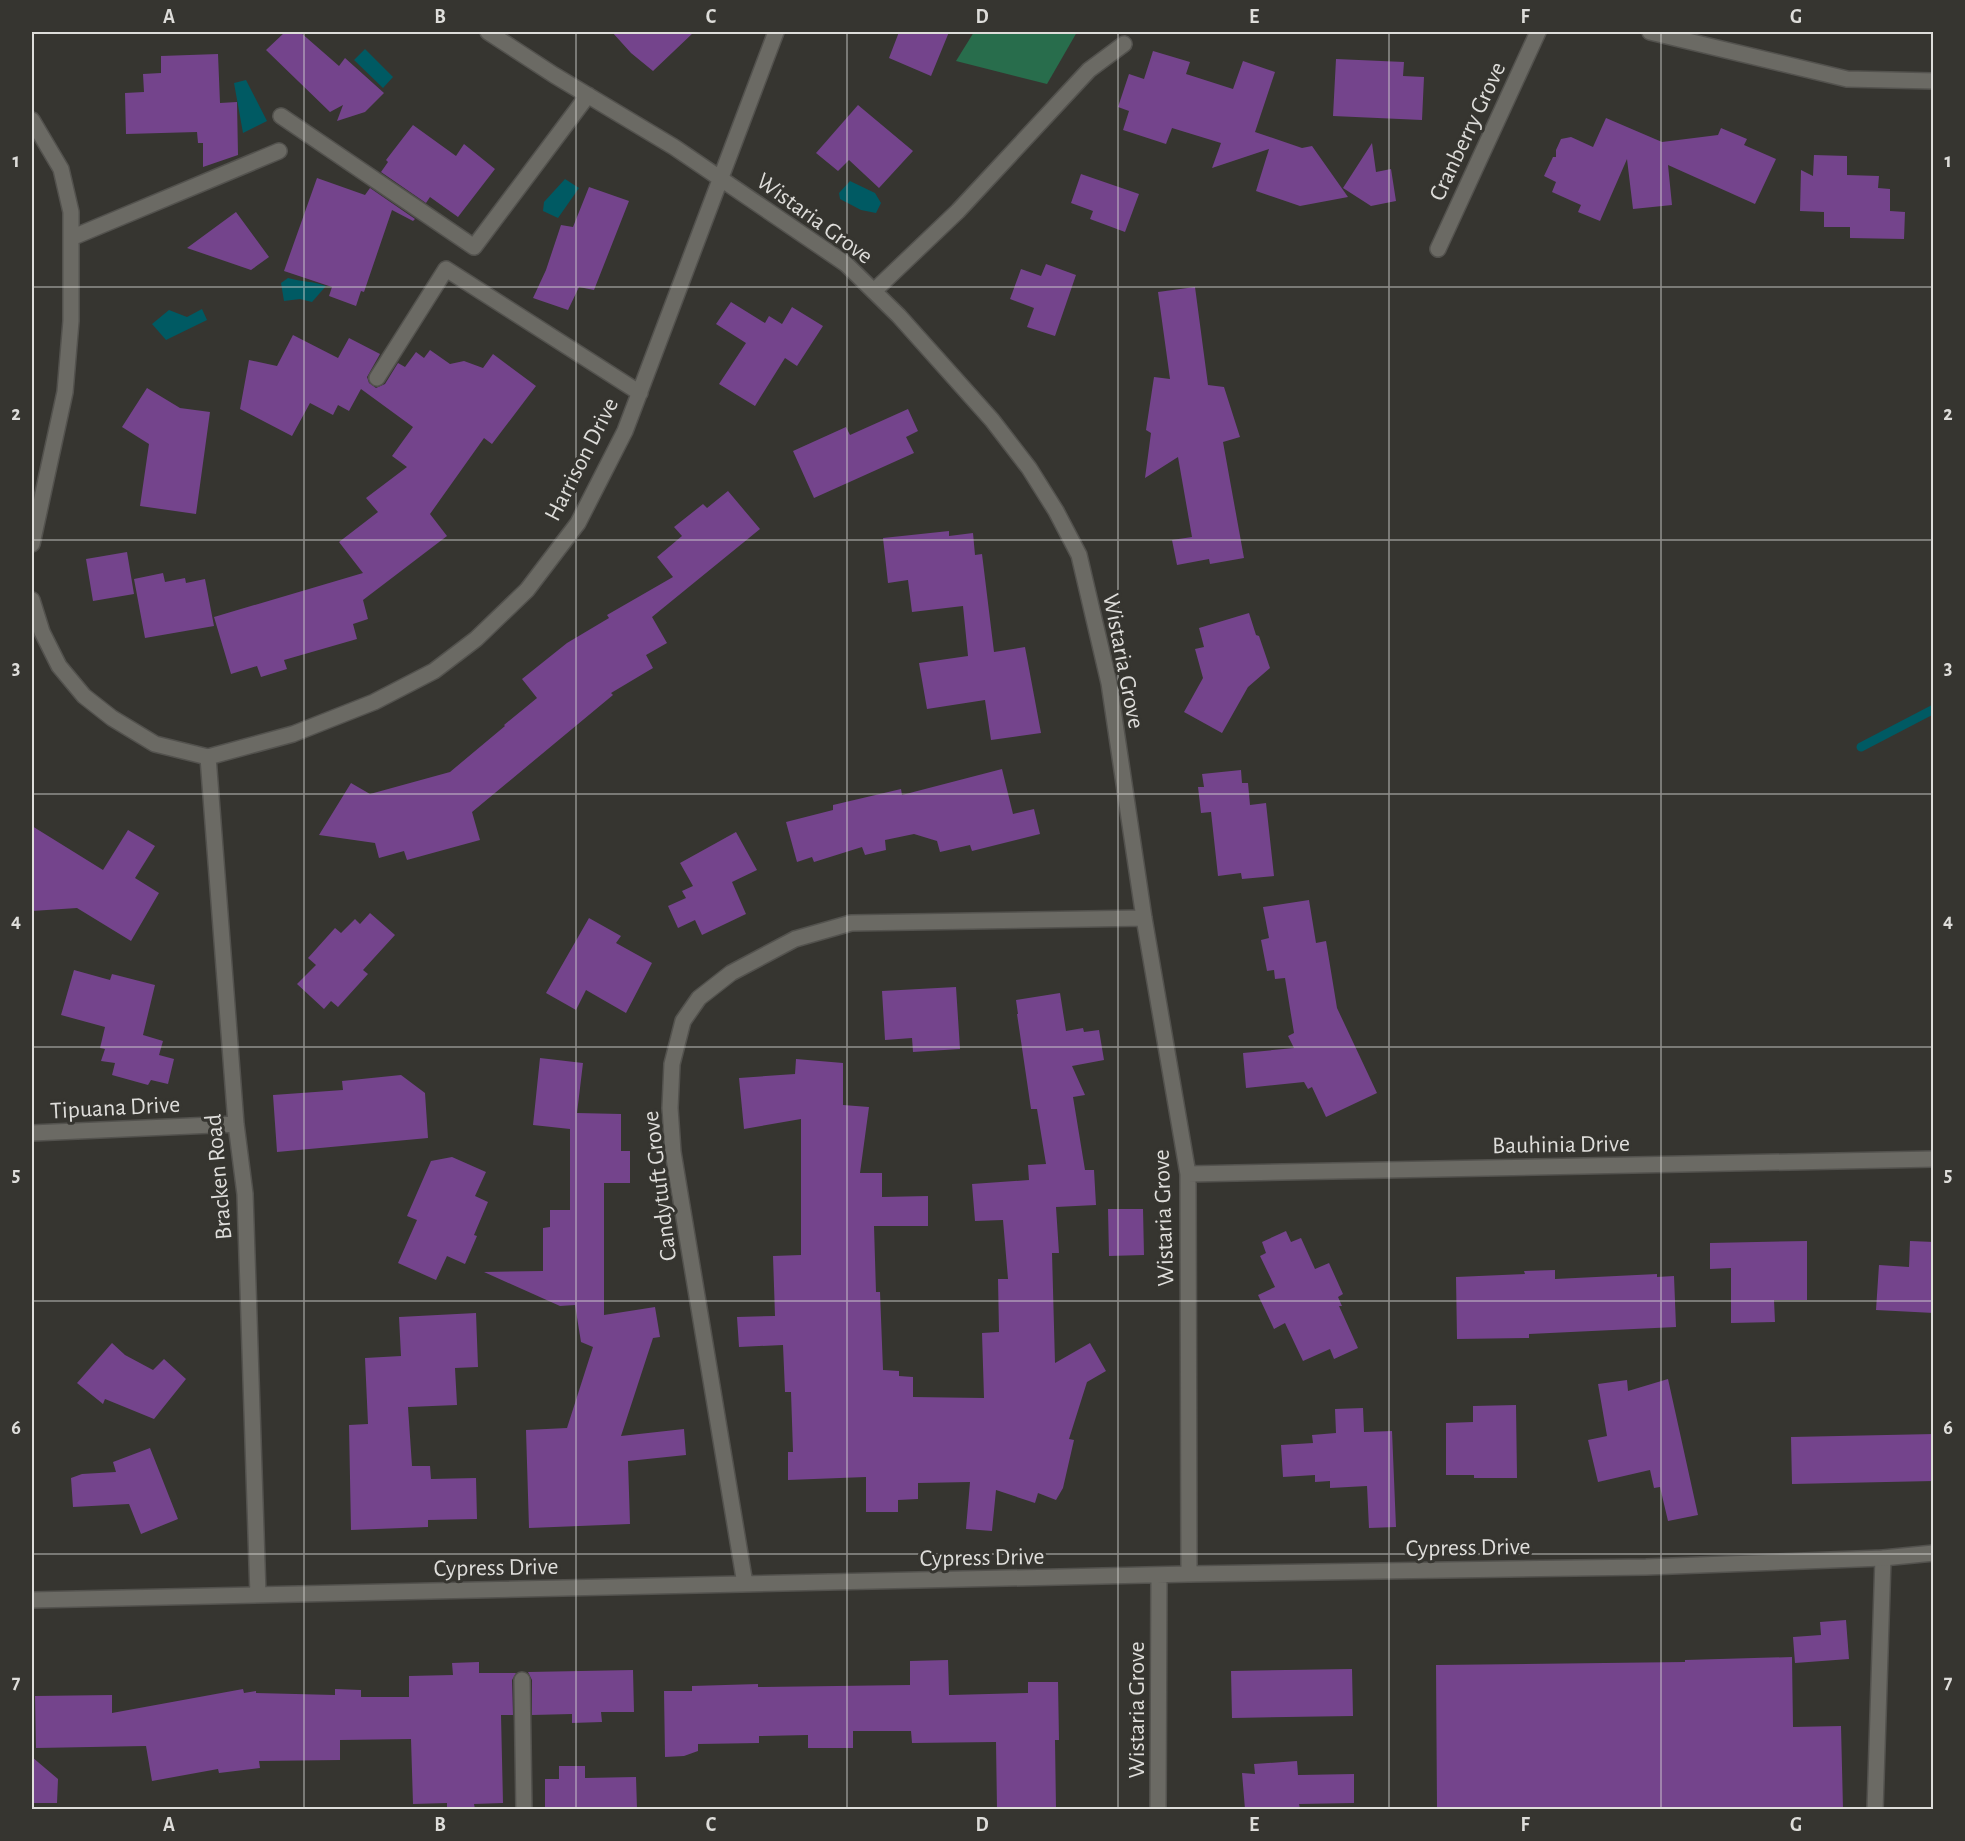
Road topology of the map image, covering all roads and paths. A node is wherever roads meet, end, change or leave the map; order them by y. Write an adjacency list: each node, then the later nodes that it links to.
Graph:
1 (488, 32): 7 (street, Wistaria Grove)
2 (776, 32): 11 (street, Harrison Drive)
3 (1538, 32): 13 (street, Cranberry Grove)
4 (1650, 32): 6 (street)
5 (1124, 44): 14 (street)
6 (1934, 81)
7 (588, 95): 8 (street); 11 (street, Wistaria Grove)
8 (281, 116)
9 (32, 120): 12 (street)
10 (279, 151): 12 (street)
11 (720, 177): 14 (street, Wistaria Grove); 16 (street, Harrison Drive)
12 (71, 238): 17 (street)
13 (1438, 249)
14 (874, 291): 20 (street, Wistaria Grove)
15 (377, 378): 16 (street)
16 (640, 393): 19 (street, Harrison Drive)
17 (32, 544)
18 (32, 600): 19 (street, Harrison Drive)
19 (208, 757): 21 (street, Bracken Road)
20 (1144, 918): 24 (street, Wistaria Grove); 29 (street, Candytuft Grove)
21 (236, 1124): 22 (street, Tipuana Drive); 30 (street, Bracken Road)
22 (32, 1133)
23 (1934, 1159): 24 (street, Bauhinia Drive)
24 (1188, 1174): 27 (street, Wistaria Grove)
25 (1934, 1553): 26 (street, Cypress Drive)
26 (1883, 1558): 27 (street, Cypress Drive); 35 (street)
27 (1189, 1574): 28 (street, Cypress Drive)
28 (1159, 1576): 29 (street, Cypress Drive); 34 (street, Wistaria Grove)
29 (745, 1584): 30 (street, Cypress Drive)
30 (258, 1595): 31 (street, Cypress Drive)
31 (32, 1600)
32 (522, 1680): 33 (street)
33 (524, 1809)
34 (1158, 1809)
35 (1875, 1809)

